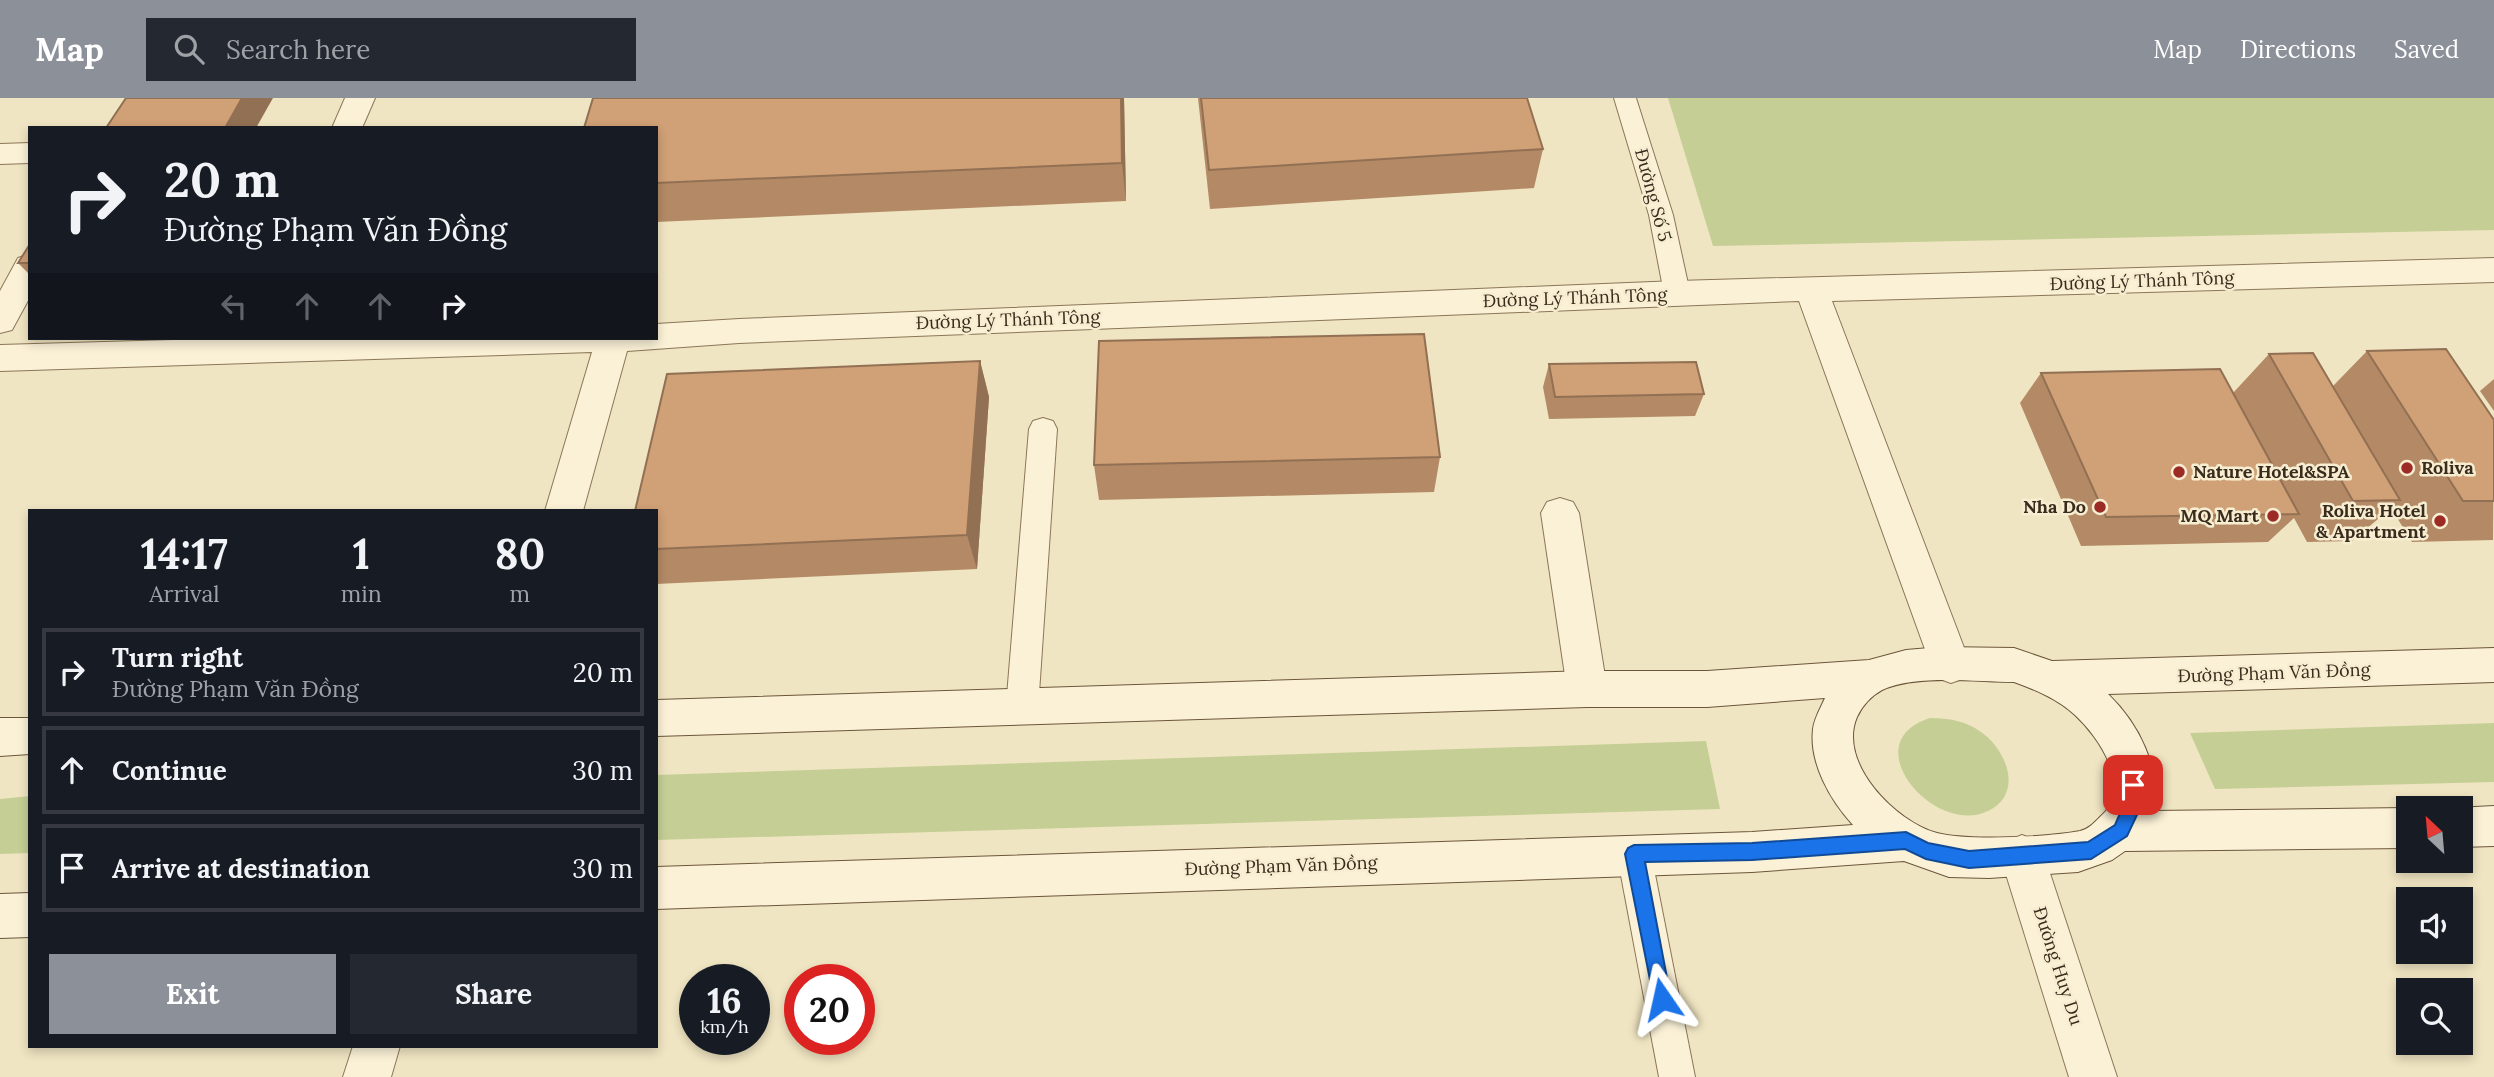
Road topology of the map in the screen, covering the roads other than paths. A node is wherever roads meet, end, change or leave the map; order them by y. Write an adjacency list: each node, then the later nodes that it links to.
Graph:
1 (360, 98): 3 (street)
2 (1625, 98): 9 (lane, Đường Số 5)
3 (347, 126)
4 (28, 153): 5 (street)
5 (0, 154)
6 (28, 270): 10 (street)
7 (2494, 270): 8 (street, Đường Lý Thánh Tông)
8 (1811, 292): 9 (street, Đường Lý Thánh Tông); 19 (street)
9 (1677, 293): 11 (street, Đường Lý Thánh Tông)
10 (0, 321)
11 (658, 337)
12 (587, 340): 14 (street)
13 (628, 340): 16 (street)
14 (0, 358)
15 (1044, 429): 23 (lane)
16 (565, 509)
17 (1560, 513): 22 (street)
18 (2494, 665): 21 (street, Đường Phạm Văn Đồng)
19 (1951, 666): 20 (street); 21 (street)
20 (1868, 677): 22 (street); 31 (street)
21 (2053, 678): 30 (street)
22 (1587, 689): 23 (street)
23 (1022, 708): 24 (street)
24 (658, 718)
25 (28, 736): 26 (street)
26 (0, 737)
27 (2494, 826): 28 (street)
28 (2473, 827)
29 (2396, 828): 30 (street)
30 (2121, 831): 33 (street)
31 (1906, 841): 32 (street, Đường Phạm Văn Đồng); 33 (street)
32 (1634, 854): 34 (street, Đường Phạm Văn Đồng); 39 (lane)
33 (2022, 855): 40 (street, Đường Huy Du)
34 (658, 888)
35 (28, 915): 36 (street)
36 (0, 916)
37 (376, 1048): 38 (street)
38 (367, 1077)
39 (1677, 1077)
40 (2093, 1077)

